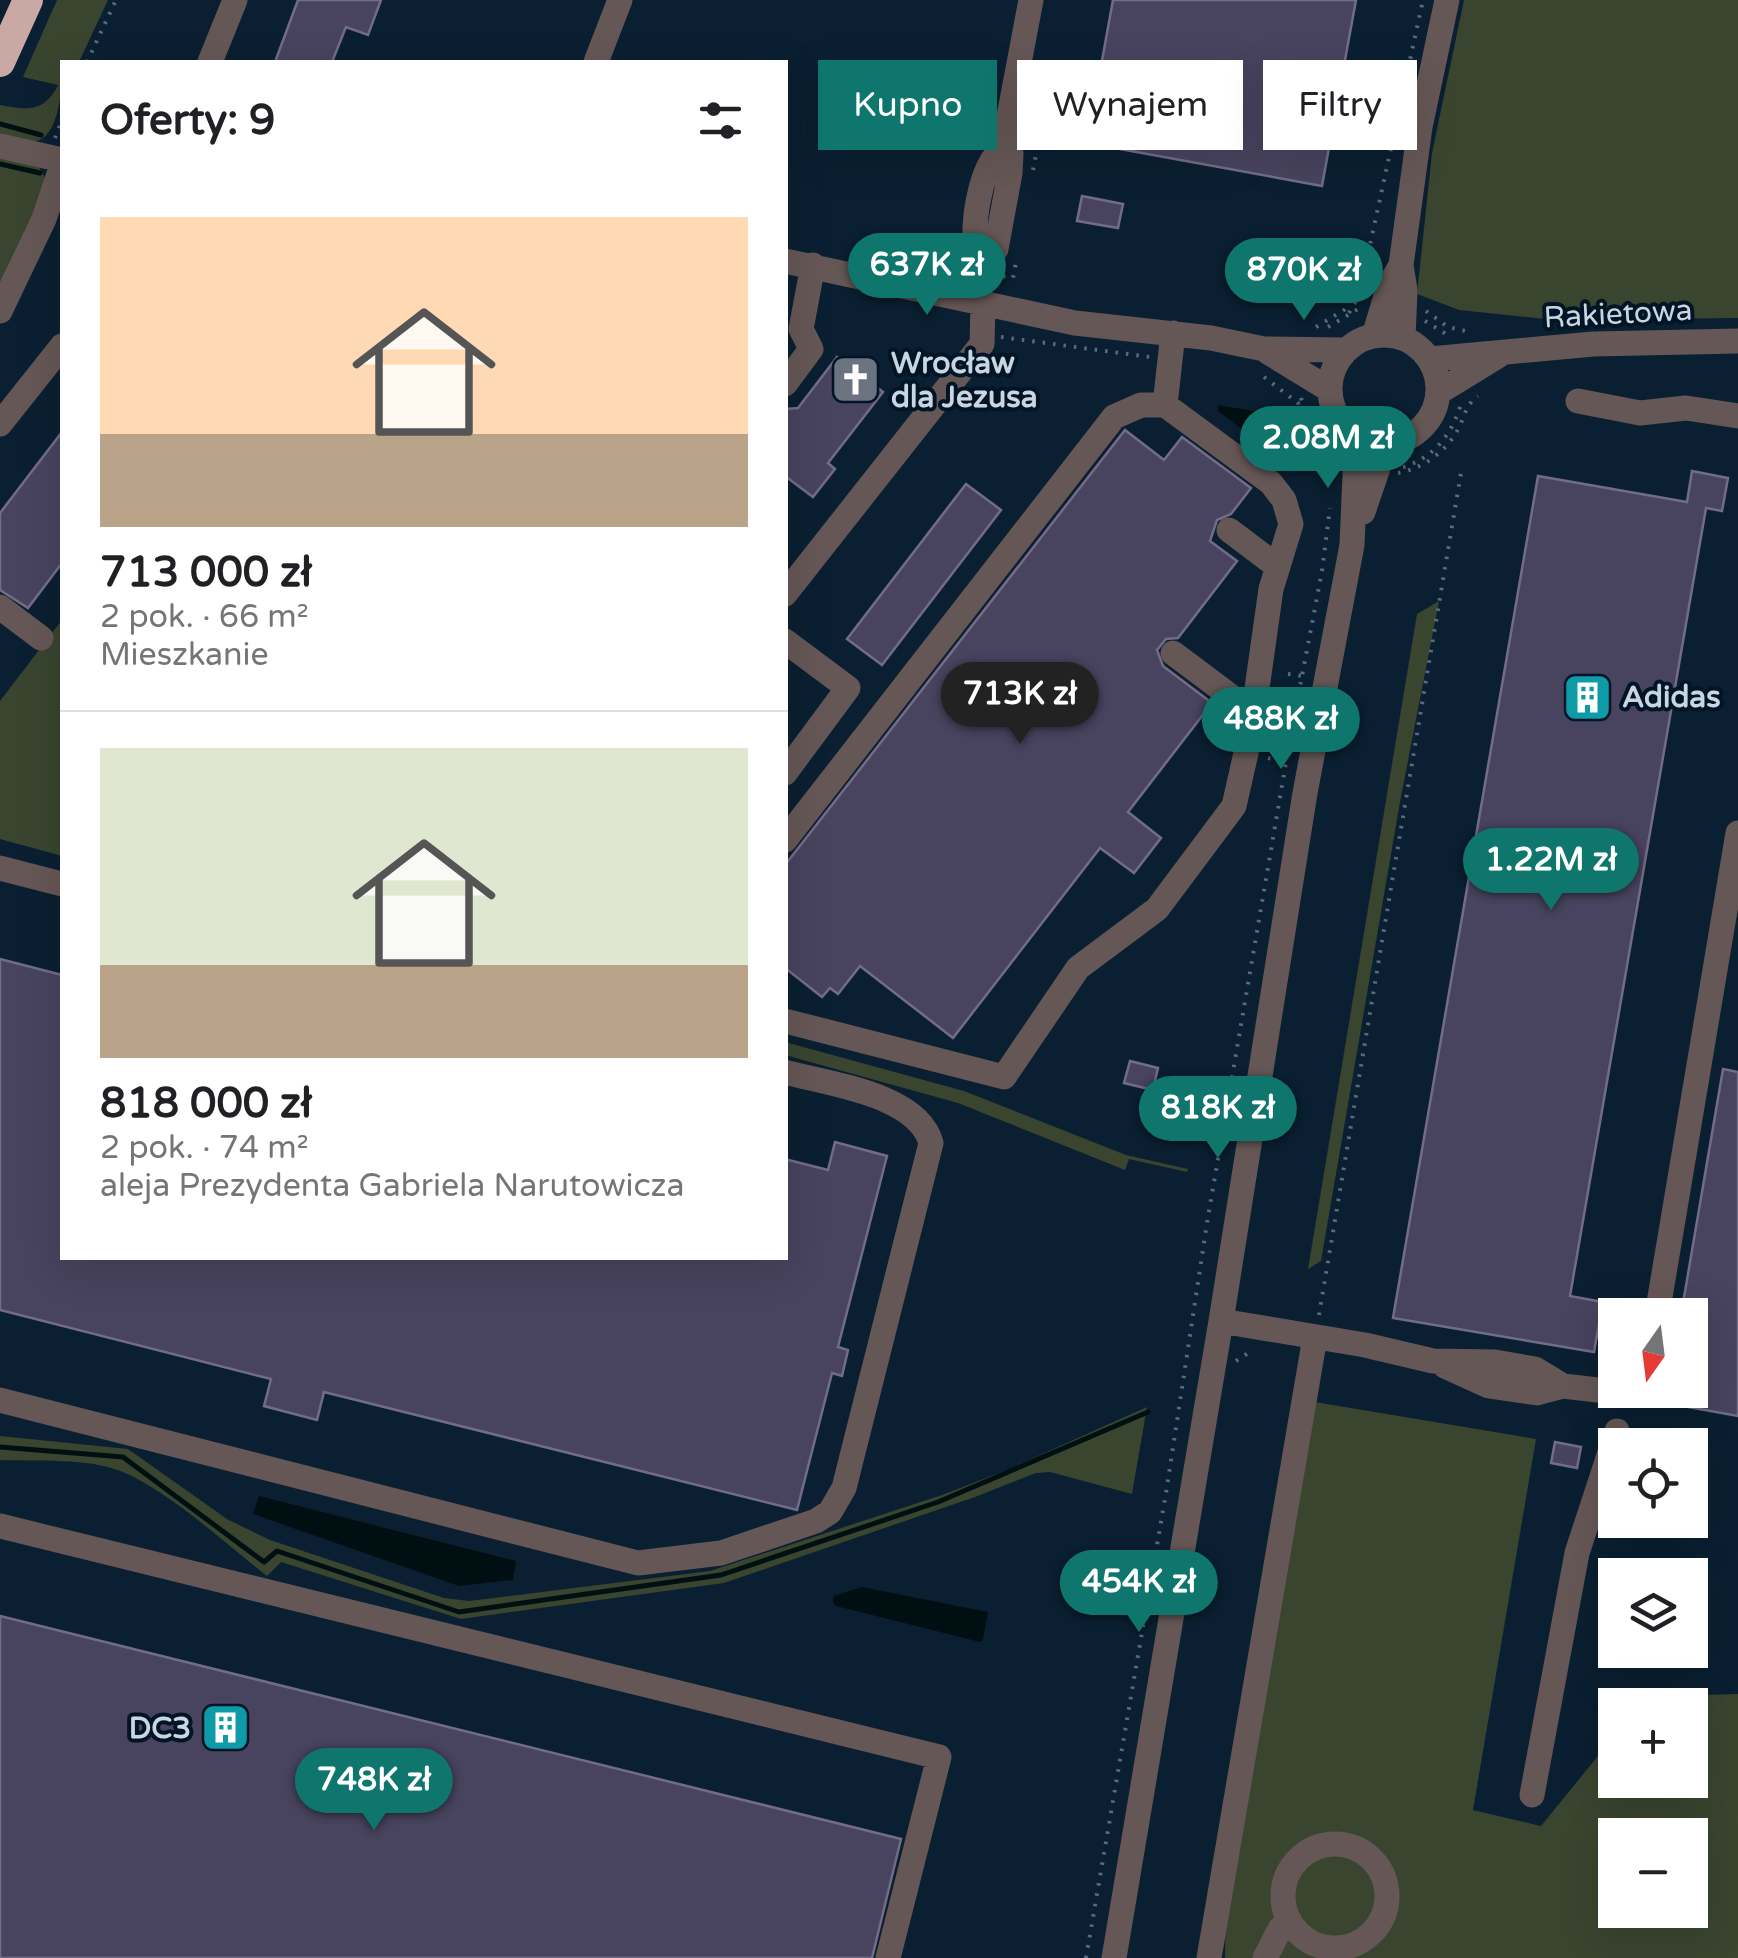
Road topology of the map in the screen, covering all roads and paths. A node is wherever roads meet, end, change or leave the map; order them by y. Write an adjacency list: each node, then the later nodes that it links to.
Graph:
1 (28, 0): 11 (highway)
2 (116, 0): 8 (path)
3 (234, 0): 9 (street)
4 (620, 0): 10 (street)
5 (1030, 0): 13 (street)
6 (1423, 0): 20 (path)
7 (1447, 0): 19 (street)
8 (89, 60)
9 (211, 60)
10 (597, 60)
11 (0, 62)
12 (0, 146): 14 (street)
13 (1024, 152): 16 (path); 21 (street)
14 (60, 162)
15 (60, 169): 23 (street)
16 (1033, 170)
17 (788, 261): 18 (street)
18 (814, 265): 21 (street); 39 (street)
19 (1401, 265): 25 (street); 31 (street)
20 (1359, 296): 24 (path); 26 (path)
21 (980, 304): 28 (street); 33 (street)
22 (1360, 308): 24 (path)
23 (0, 310)
24 (1349, 314): 30 (path)
25 (1410, 320): 27 (path); 29 (path); 31 (street); 37 (street)
26 (1308, 328)
27 (1475, 332)
28 (985, 334): 33 (path); 59 (street)
29 (1446, 334)
30 (1316, 335)
31 (1374, 336): 35 (street)
32 (1738, 342): 36 (street, Rakietowa)
33 (1172, 346): 38 (street); 46 (street)
34 (60, 349): 48 (street)
35 (1346, 350): 38 (street); 40 (street)
36 (1501, 354): 37 (street, Rakietowa); 41 (street, Rakietowa)
37 (1430, 359): 41 (street)
38 (1258, 360): 40 (street); 52 (path)
39 (788, 380)
40 (1330, 390): 49 (street)
41 (1439, 392): 50 (street)
42 (1299, 395): 52 (path)
43 (1465, 395): 50 (path)
44 (1478, 396): 53 (path)
45 (1578, 401): 47 (street)
46 (1166, 405): 58 (street); 67 (street)
47 (1738, 416)
48 (0, 424)
49 (1352, 433): 50 (street); 57 (street)
50 (1393, 456): 57 (street)
51 (1462, 466): 74 (path)
52 (1335, 472): 54 (path)
53 (1387, 476)
54 (1333, 485)
55 (1331, 504): 76 (path)
56 (1229, 530): 58 (street)
57 (1352, 545): 73 (street)
58 (1278, 567): 64 (street)
59 (788, 590)
60 (0, 608): 61 (street)
61 (41, 638)
62 (788, 643): 65 (street)
63 (1172, 652): 64 (street)
64 (1253, 714): 70 (street)
65 (788, 769)
66 (1738, 834): 72 (street)
67 (788, 836)
68 (0, 868): 69 (street)
69 (60, 883)
70 (788, 1022)
71 (788, 1073): 79 (street)
72 (1660, 1298)
73 (1221, 1320): 74 (street); 77 (street)
74 (1315, 1337): 78 (street); 88 (street)
75 (1262, 1348): 77 (path)
76 (1184, 1363): 77 (path); 86 (path)
77 (1213, 1369): 87 (street)
78 (1598, 1390)
79 (0, 1400)
80 (1598, 1491): 82 (street)
81 (0, 1526): 85 (street)
82 (1532, 1795)
83 (1292, 1926): 84 (street); 84 (street); 89 (street)
84 (1318, 1952)
85 (888, 1958)
86 (1086, 1958)
87 (1114, 1958)
88 (1208, 1958)
89 (1265, 1958)

